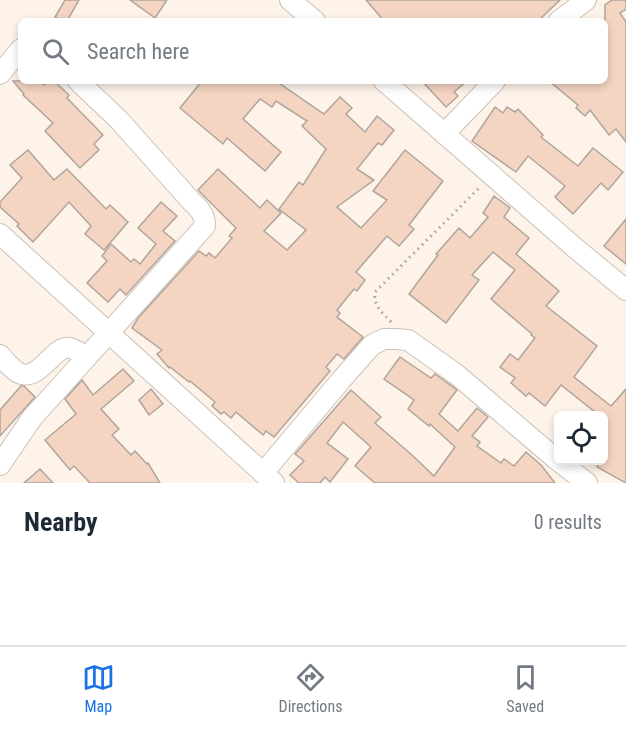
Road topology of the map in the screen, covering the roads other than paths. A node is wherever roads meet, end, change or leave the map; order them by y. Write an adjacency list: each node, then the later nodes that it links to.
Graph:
1 (586, 0): 4 (street)
2 (293, 1): 3 (street)
3 (312, 18)
4 (563, 18)
5 (18, 53): 6 (street)
6 (0, 74)
7 (81, 84): 13 (street)
8 (387, 84): 10 (street)
9 (492, 84): 10 (street)
10 (444, 134): 12 (street)
11 (0, 234): 13 (street)
12 (626, 290)
13 (109, 333): 15 (street); 17 (street)
14 (0, 356): 15 (street)
15 (87, 357): 16 (street)
16 (0, 465)
17 (268, 478): 18 (street)
18 (587, 483)

